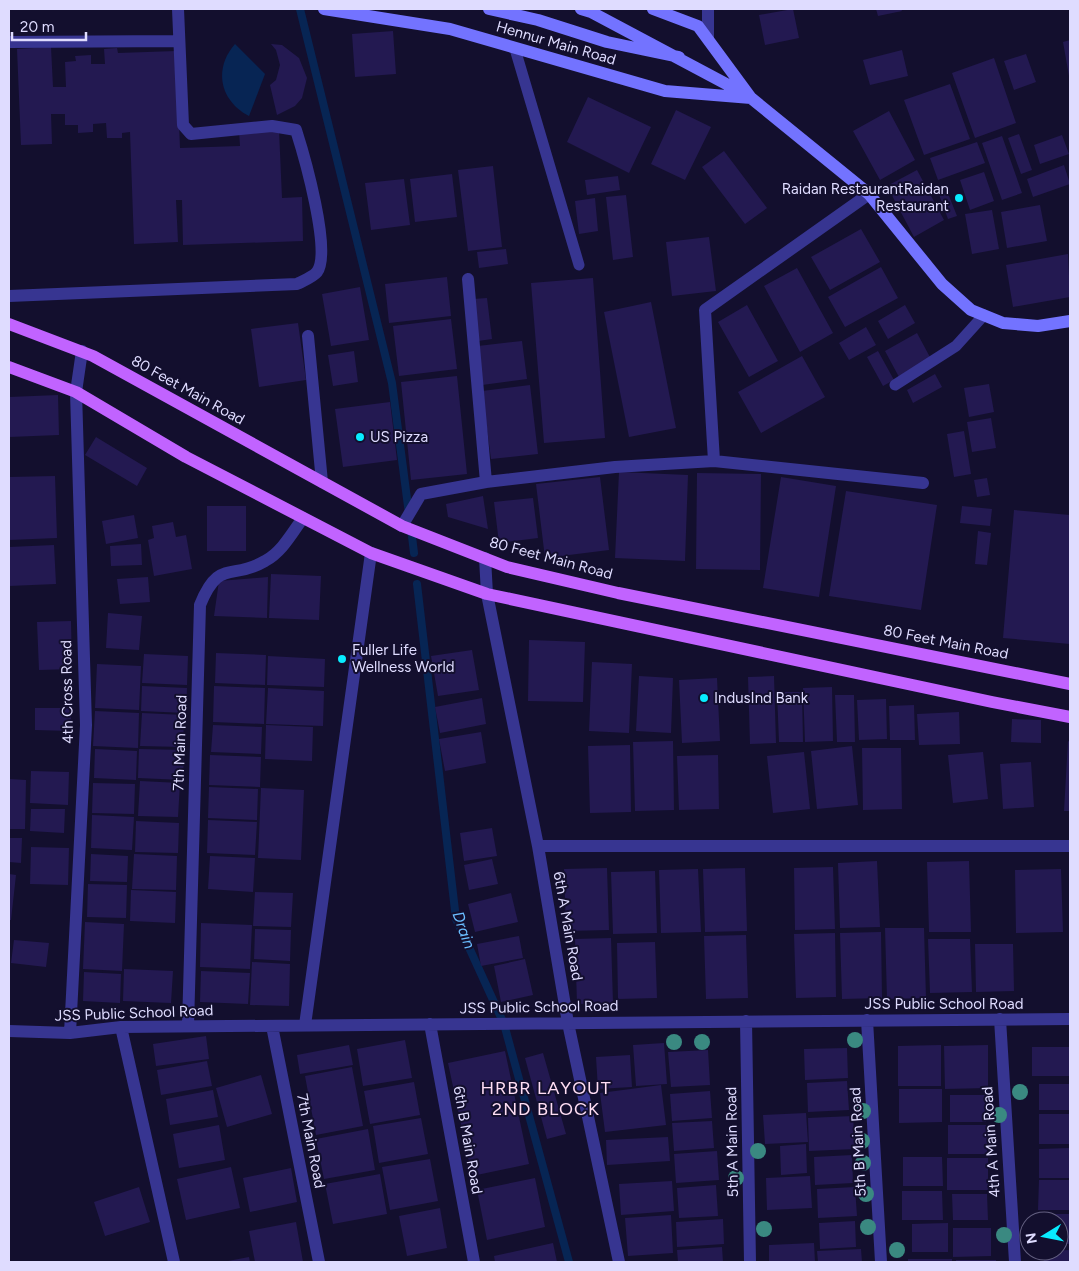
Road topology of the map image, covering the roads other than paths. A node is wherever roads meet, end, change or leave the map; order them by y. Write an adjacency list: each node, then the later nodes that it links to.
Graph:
1 (178, 9): 8 (street)
2 (324, 9): 10 (main road, Hennur Main Road)
3 (489, 9): 11 (main road)
4 (581, 9): 11 (main road)
5 (653, 9): 7 (main road)
6 (708, 9): 7 (street)
7 (708, 38): 12 (main road)
8 (179, 41): 9 (street); 16 (street)
9 (9, 42)
10 (515, 49): 12 (main road, Hennur Main Road); 14 (lane)
11 (678, 57): 12 (main road)
12 (752, 98): 13 (main road)
13 (868, 194): 17 (main road); 25 (street)
14 (579, 265)
15 (468, 279): 27 (street)
16 (9, 296)
17 (984, 315): 18 (main road); 23 (lane)
18 (1070, 321)
19 (9, 324): 21 (main road, 80 Feet Main Road)
20 (308, 336): 26 (street)
21 (82, 351): 24 (street, 4th Cross Road); 26 (main road, 80 Feet Main Road)
22 (9, 367): 24 (main road)
23 (896, 385)
24 (76, 392): 29 (main road); 49 (street, 4th Cross Road)
25 (714, 461): 27 (street); 28 (street)
26 (322, 482): 30 (main road, 80 Feet Main Road)
27 (486, 482): 30 (street)
28 (923, 483)
29 (303, 518): 31 (main road); 45 (street, 7th Main Road)
30 (403, 527): 32 (main road, 80 Feet Main Road)
31 (371, 553): 33 (main road); 44 (street)
32 (485, 558): 33 (street, 6th A Main Road); 34 (main road, 80 Feet Main Road)
33 (487, 594): 35 (main road); 36 (street, 6th A Main Road)
34 (1070, 684)
35 (1070, 717)
36 (538, 846): 37 (street); 42 (street, 6th A Main Road)
37 (1070, 846)
38 (1000, 1019): 39 (street, JSS Public School Road); 40 (street, JSS Public School Road); 56 (street, 4th A Main Road)
39 (1070, 1019)
40 (867, 1020): 41 (street, JSS Public School Road); 55 (street, 5th B Main Road)
41 (746, 1022): 42 (street, JSS Public School Road); 54 (street, 5th A Main Road)
42 (568, 1023): 43 (street, JSS Public School Road); 53 (street, 6th A Main Road)
43 (430, 1024): 44 (street, JSS Public School Road); 52 (street, 6th B Main Road)
44 (305, 1025): 46 (street, JSS Public School Road)
45 (188, 1026): 46 (street, JSS Public School Road); 47 (street, JSS Public School Road)
46 (272, 1026): 51 (street, 7th Main Road)
47 (121, 1027): 49 (street, JSS Public School Road); 50 (street)
48 (9, 1031): 49 (street, JSS Public School Road)
49 (70, 1033)
50 (174, 1262)
51 (319, 1262)
52 (474, 1262)
53 (619, 1262)
54 (750, 1262)
55 (881, 1262)
56 (1015, 1262)

